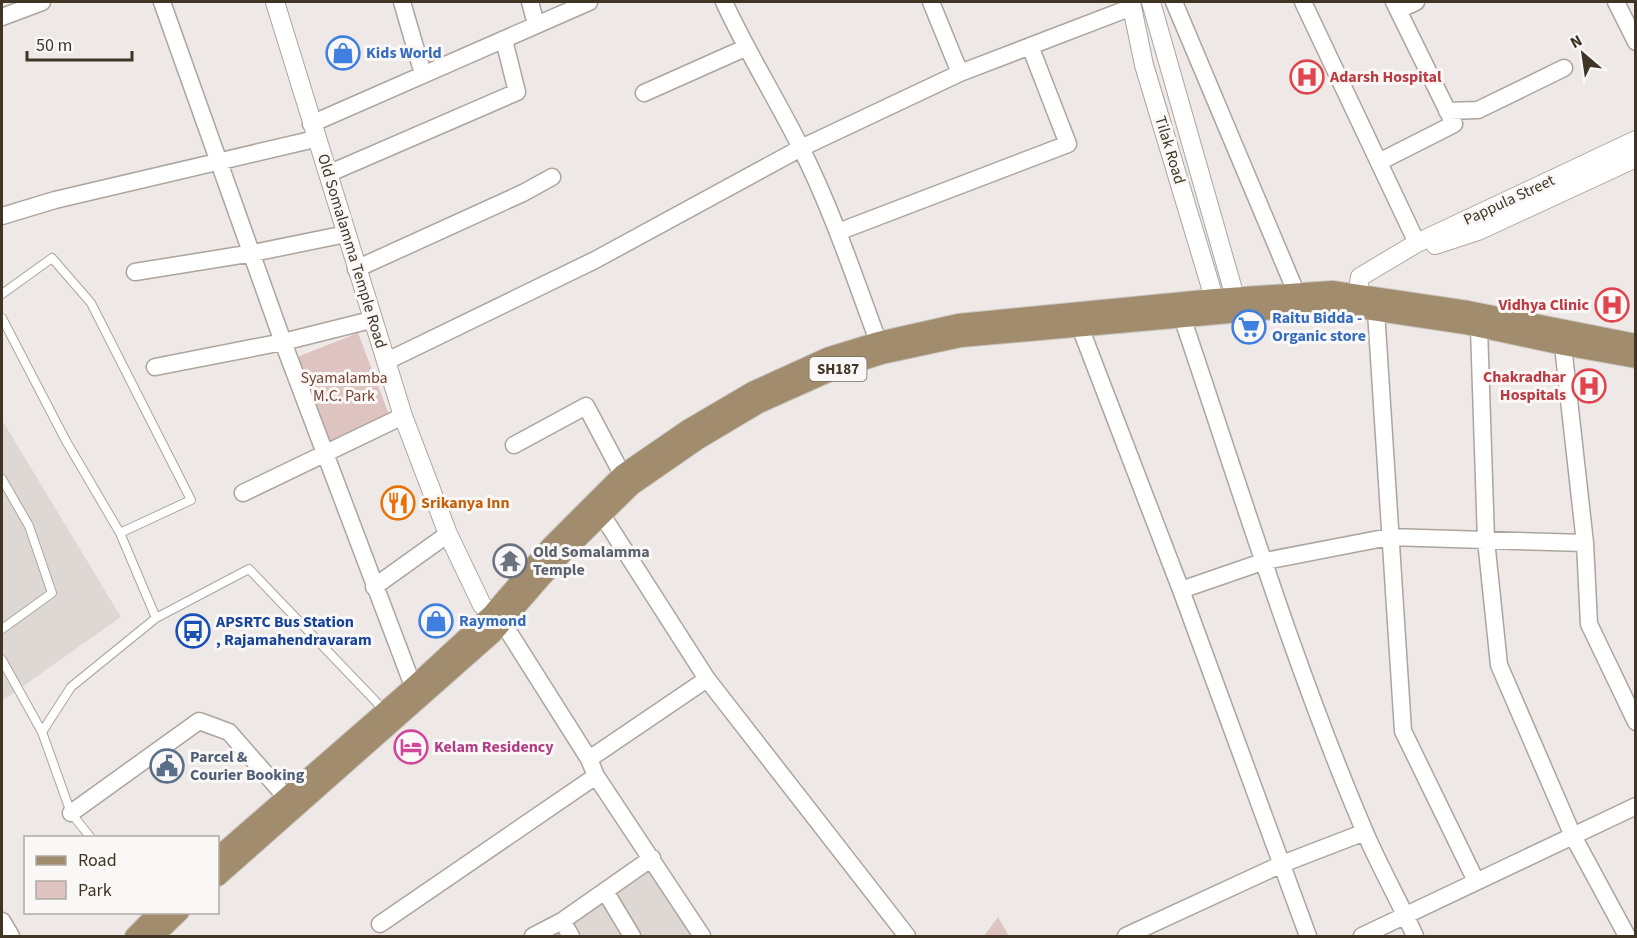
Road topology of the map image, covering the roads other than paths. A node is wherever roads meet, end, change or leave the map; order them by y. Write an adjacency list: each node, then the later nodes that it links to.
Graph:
1 (42, 2): 16 (street)
2 (162, 2): 31 (street)
3 (275, 2): 27 (street, Old Somalamma Temple Road)
4 (402, 2): 24 (street)
5 (530, 2): 17 (street)
6 (589, 2): 17 (street)
7 (724, 2): 21 (street)
8 (931, 2): 23 (street)
9 (1151, 2): 46 (street, Tilak Road)
10 (1174, 2): 43 (street)
11 (1303, 2): 32 (street)
12 (1416, 2): 15 (street)
13 (1616, 2): 19 (street)
14 (1132, 4): 20 (street); 47 (street, Tilak Road)
15 (1396, 6): 26 (street)
16 (2, 17)
17 (536, 24): 18 (street)
18 (504, 40): 24 (street); 33 (street)
19 (1635, 42)
20 (1030, 46): 23 (street); 36 (street)
21 (745, 48): 25 (street); 29 (street)
22 (1564, 68): 26 (street)
23 (960, 73): 29 (street)
24 (423, 74): 27 (street)
25 (644, 93)
26 (1448, 111): 32 (street)
27 (313, 131): 31 (street); 33 (street, Old Somalamma Temple Road)
28 (1635, 140): 38 (street, Pappula Street)
29 (801, 148): 36 (street); 59 (street)
30 (1635, 158): 40 (street, Pappula Street)
31 (220, 160): 35 (street); 39 (street)
32 (1379, 162): 38 (street)
33 (330, 172): 37 (street, Old Somalamma Temple Road)
34 (552, 177): 41 (street)
35 (2, 216)
36 (838, 232): 54 (street)
37 (346, 234): 39 (street); 41 (street, Old Somalamma Temple Road)
38 (1417, 243): 40 (street, Pappula Street)
39 (253, 253): 42 (street); 55 (street)
40 (1385, 262): 45 (street, Pappula Street)
41 (356, 269): 51 (street, Old Somalamma Temple Road)
42 (135, 272)
43 (1296, 292): 45 (main road, SH187); 46 (main road, SH187)
44 (2, 294): 68 (lane)
45 (1357, 301): 46 (main road, SH187); 48 (main road, SH187); 56 (main road, SH187)
46 (1237, 304): 47 (main road, SH187)
47 (1216, 306): 49 (main road, SH187); 54 (main road, SH187)
48 (1376, 311): 53 (main road, SH187); 70 (street)
49 (1182, 317): 52 (main road, SH187); 73 (street)
50 (2, 318): 68 (lane)
51 (371, 320): 55 (street); 59 (street, Old Somalamma Temple Road)
52 (1080, 327): 67 (main road, SH187); 75 (street)
53 (1479, 328): 57 (main road, SH187); 71 (street)
54 (878, 340): 64 (main road, SH187)
55 (283, 342): 60 (street); 63 (street)
56 (1635, 343)
57 (1563, 346): 58 (main road, SH187); 72 (street)
58 (1635, 359)
59 (387, 361): 61 (street, Old Somalamma Temple Road)
60 (155, 367)
61 (403, 416): 63 (street); 69 (street, Old Somalamma Temple Road)
62 (513, 445): 64 (street)
63 (326, 454): 66 (street); 74 (street)
64 (622, 474): 77 (main road, SH187)
65 (2, 479): 78 (lane)
66 (243, 493)
67 (602, 514): 77 (main road, SH187); 80 (street)
68 (120, 533): 76 (lane)
69 (448, 534): 74 (street); 77 (street, Old Somalamma Temple Road)
70 (1389, 537): 71 (street); 73 (street); 97 (street)
71 (1486, 540): 72 (street); 92 (street)
72 (1585, 543): 83 (street)
73 (1265, 561): 75 (street); 90 (street)
74 (374, 587): 81 (street)
75 (1181, 590): 95 (street)
76 (156, 618): 82 (lane); 84 (lane)
77 (497, 618): 81 (main road, SH187); 85 (street); 96 (main road, SH187)
78 (2, 629)
79 (2, 660): 84 (lane)
80 (707, 678): 85 (street); 112 (street)
81 (413, 686): 82 (main road, SH187)
82 (384, 710): 87 (main road, SH187)
83 (1635, 722)
84 (42, 732): 89 (lane)
85 (589, 759): 86 (street)
86 (596, 776): 94 (street); 104 (street)
87 (285, 796): 89 (street); 93 (main road, SH187)
88 (1635, 806): 92 (street)
89 (71, 813): 91 (lane)
90 (1365, 832): 95 (street); 101 (street)
91 (90, 836)
92 (1573, 836): 97 (street); 117 (street)
93 (219, 855)
94 (652, 858): 98 (street); 111 (street)
95 (1282, 864): 113 (street); 114 (street)
96 (219, 876)
97 (1476, 881): 101 (street)
98 (605, 891): 103 (street); 110 (street)
99 (154, 914): 106 (main road)
100 (178, 914): 107 (main road)
101 (1406, 916): 115 (street); 116 (street)
102 (2, 921): 105 (street)
103 (562, 921): 108 (street); 109 (street)
104 (380, 924)
105 (11, 936)
106 (134, 936)
107 (155, 936)
108 (533, 936)
109 (572, 936)
110 (632, 936)
111 (702, 936)
112 (907, 936)
113 (1126, 936)
114 (1308, 936)
115 (1362, 936)
116 (1415, 936)
117 (1627, 936)

